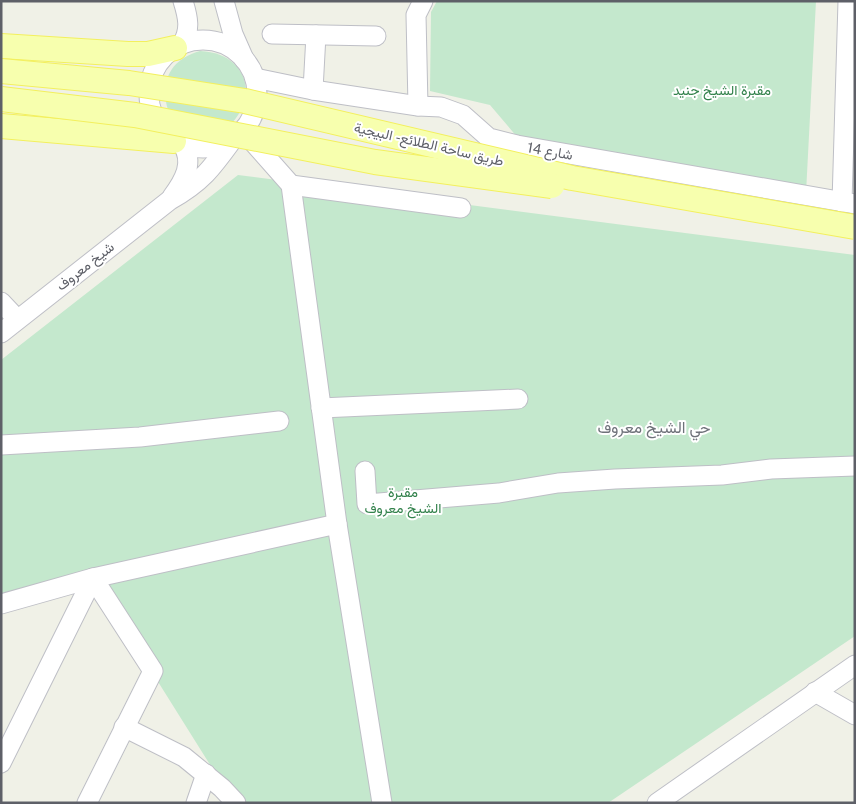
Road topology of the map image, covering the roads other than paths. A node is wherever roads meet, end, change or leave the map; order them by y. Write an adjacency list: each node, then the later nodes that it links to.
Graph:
1 (183, 1): 9 (street)
2 (224, 1): 10 (street)
3 (423, 1): 15 (street)
4 (848, 1): 21 (street)
5 (272, 34): 6 (street)
6 (316, 35): 7 (street); 13 (street)
7 (376, 36)
8 (1, 46): 9 (main road)
9 (178, 46): 10 (street); 18 (street)
10 (244, 60): 12 (street)
11 (1, 70): 23 (main road, طريق ساحة الطلائع - البيجية, bridge)
12 (254, 78): 13 (street, شارع 14); 17 (street)
13 (313, 90): 15 (street, شارع 14)
14 (1, 99): 23 (main road, طريق ساحة الطلائع - البيجية, bridge)
15 (418, 106): 21 (street, شارع 14)
16 (1, 126): 18 (main road)
17 (239, 134): 18 (street); 19 (street); 20 (street)
18 (178, 143): 20 (street)
19 (291, 185): 22 (street); 28 (street)
20 (170, 200): 25 (street, شیخ معروف)
21 (848, 203)
22 (461, 208)
23 (855, 228)
24 (1, 302): 25 (street)
25 (17, 319): 26 (street, شیخ معروف)
26 (1, 333)
27 (518, 399): 28 (street)
28 (321, 408): 34 (street)
29 (279, 421): 30 (street)
30 (1, 446)
31 (855, 466): 33 (street)
32 (365, 471): 33 (street)
33 (367, 504): 34 (street)
34 (336, 516): 35 (street); 46 (street)
35 (93, 578): 36 (street); 40 (street); 41 (street)
36 (1, 604)
37 (855, 664): 38 (street)
38 (816, 692): 39 (street); 47 (street)
39 (855, 716)
40 (124, 727): 42 (street); 43 (street)
41 (1, 763)
42 (206, 774): 44 (street); 45 (street)
43 (87, 803)
44 (196, 803)
45 (236, 803)
46 (382, 803)
47 (657, 803)

